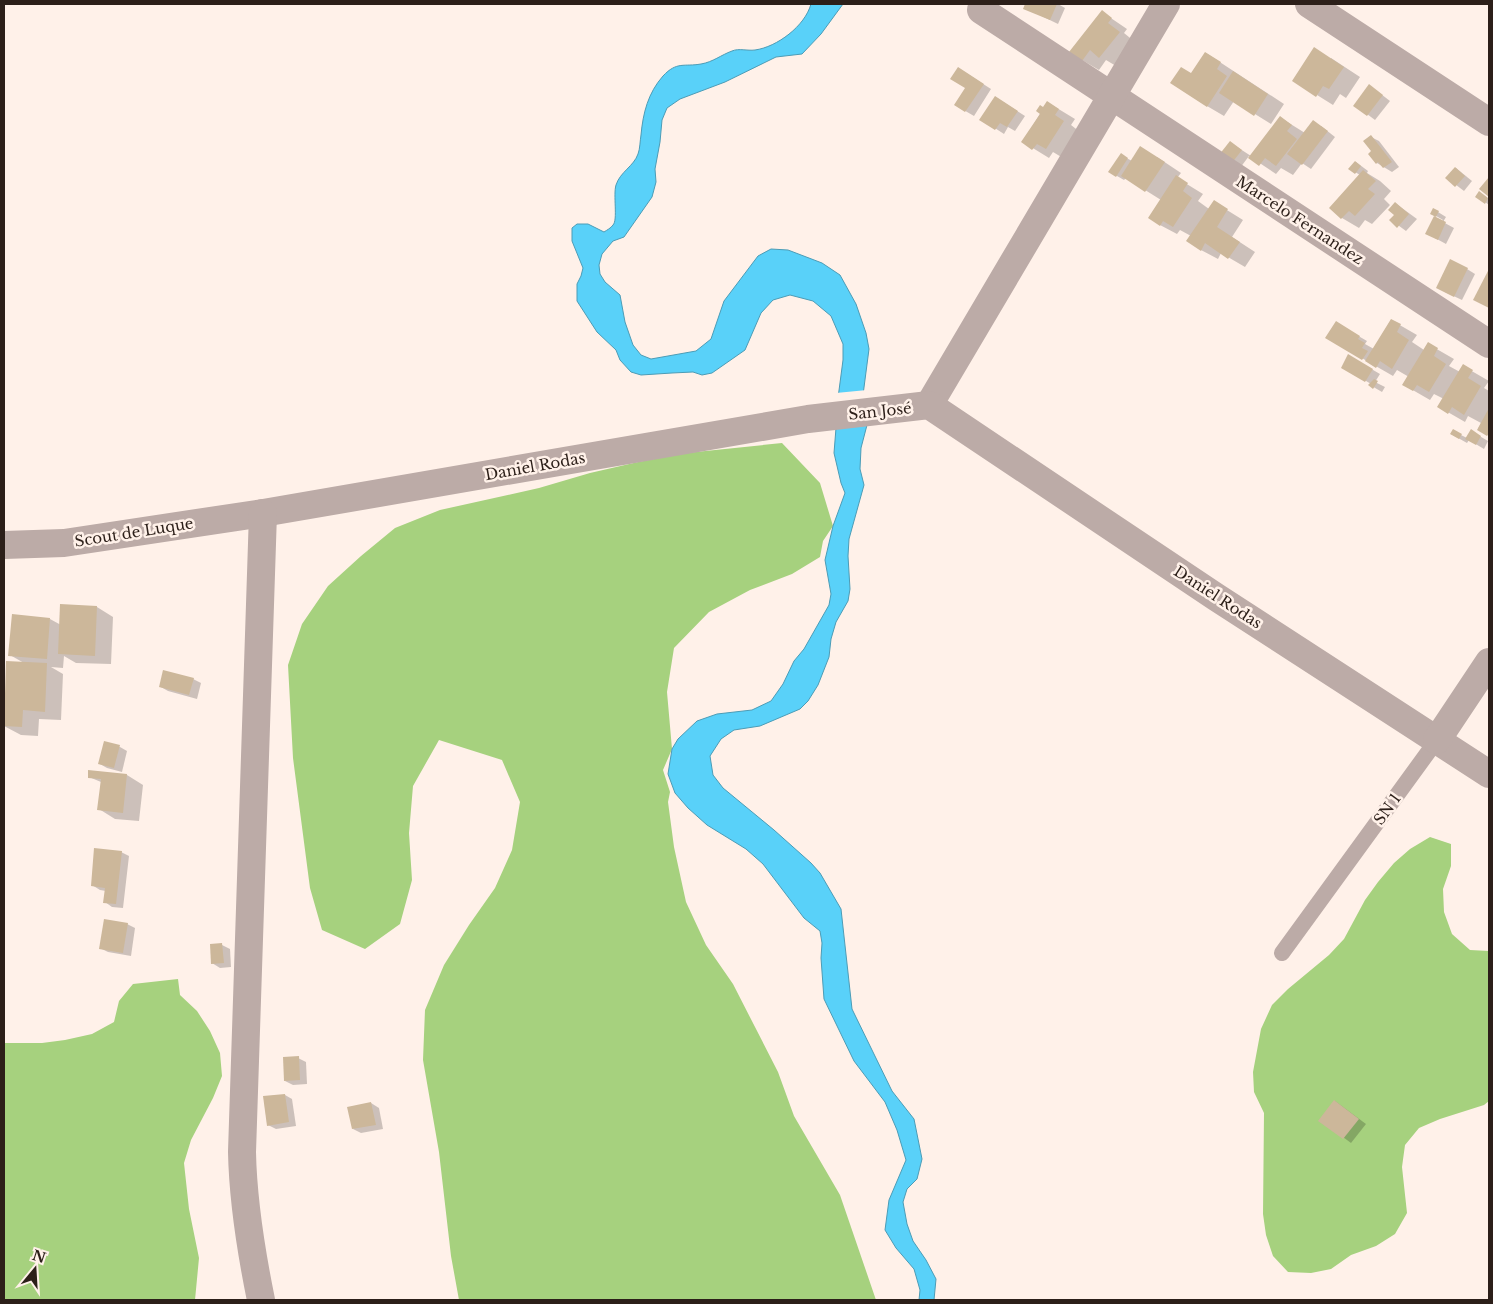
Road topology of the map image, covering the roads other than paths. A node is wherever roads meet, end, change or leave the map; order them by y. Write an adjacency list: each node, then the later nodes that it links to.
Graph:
1 (1166, 4): 4 (street)
2 (1309, 4): 5 (street)
3 (981, 10): 4 (street, Marcelo Fernandez)
4 (1112, 96): 6 (street, Marcelo Fernandez); 7 (street)
5 (1489, 122)
6 (1489, 344)
7 (939, 412): 8 (street, San José); 12 (street, Daniel Rodas)
8 (808, 419): 9 (street, Daniel Rodas)
9 (263, 512): 10 (street, Scout de Luque); 15 (street)
10 (4, 545)
11 (1489, 662): 12 (street, SN 1)
12 (1437, 740): 13 (street, Daniel Rodas); 14 (lane, SN 1)
13 (1489, 774)
14 (1282, 953)
15 (261, 1300)

